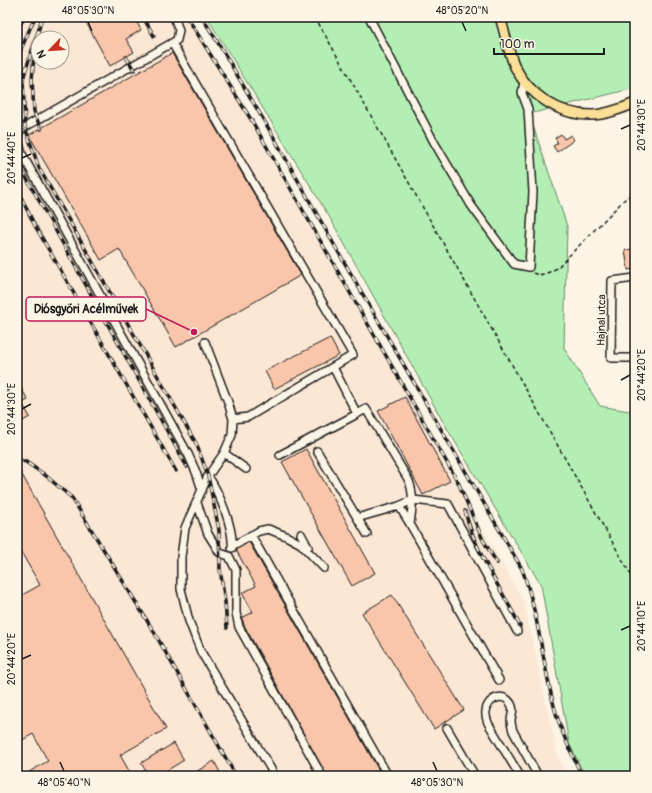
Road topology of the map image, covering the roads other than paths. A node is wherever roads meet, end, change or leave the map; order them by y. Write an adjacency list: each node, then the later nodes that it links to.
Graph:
1 (174, 17): 4 (street)
2 (369, 17): 5 (street)
3 (500, 17): 5 (main road)
4 (172, 43): 10 (street); 18 (street)
5 (524, 82): 6 (main road)
6 (635, 103)
7 (635, 278): 9 (street, Hajnal utca)
8 (205, 342): 12 (street)
9 (635, 358)
10 (333, 367): 11 (street); 12 (street)
11 (357, 414): 15 (street); 19 (street)
12 (233, 420): 14 (street)
13 (318, 451): 22 (street)
14 (224, 453): 16 (street); 17 (street)
15 (280, 455)
16 (246, 470)
17 (208, 476): 18 (street); 27 (street)
18 (202, 490): 20 (street)
19 (413, 500): 21 (street); 23 (street); 31 (street)
20 (197, 503): 28 (street); 34 (street)
21 (399, 506): 22 (street); 23 (street)
22 (358, 518): 25 (street)
23 (410, 524): 32 (street)
24 (301, 534): 29 (street)
25 (367, 534)
26 (251, 535): 27 (street); 29 (street); 36 (street)
27 (232, 546): 28 (street)
28 (229, 556): 35 (street)
29 (314, 558): 30 (street)
30 (324, 568)
31 (517, 631)
32 (499, 680)
33 (447, 728): 37 (street)
34 (275, 776)
35 (322, 776)
36 (388, 776)
37 (475, 776)
38 (520, 776): 39 (street)
39 (538, 776)

